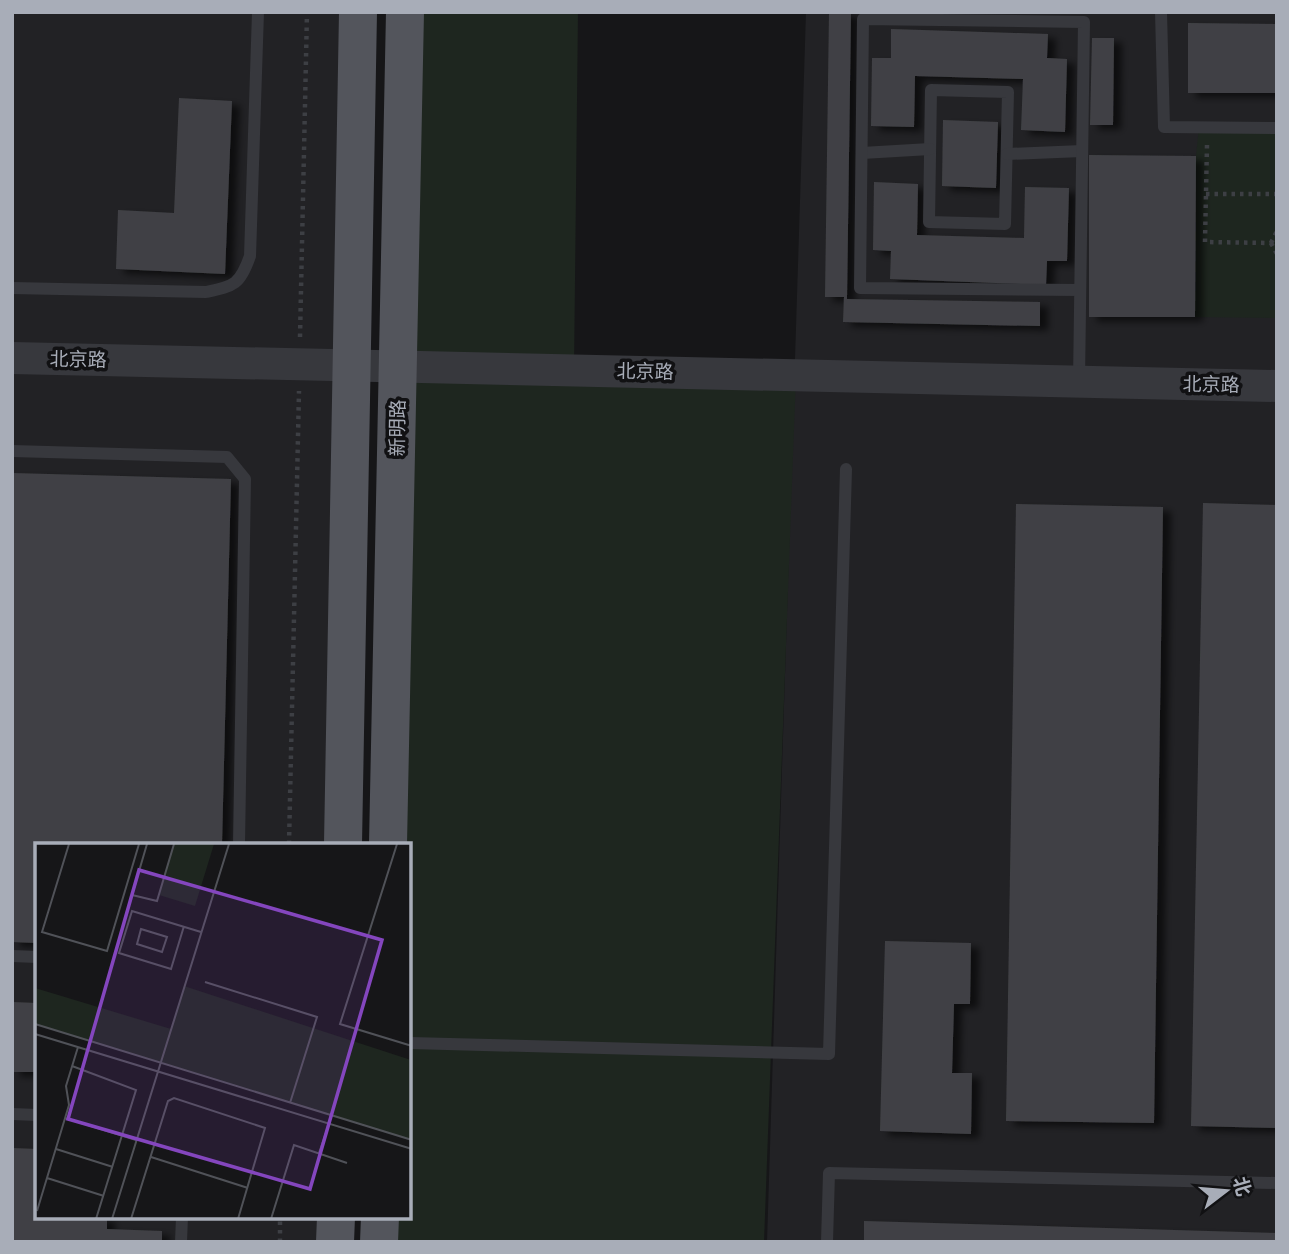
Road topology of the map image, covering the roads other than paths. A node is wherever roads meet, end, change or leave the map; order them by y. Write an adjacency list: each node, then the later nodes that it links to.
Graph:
1 (258, 12): 10 (lane)
2 (358, 12): 13 (main road)
3 (405, 12): 14 (main road, 新明路)
4 (1161, 12): 5 (lane)
5 (1277, 128)
6 (930, 149): 8 (lane); 9 (lane); 9 (lane)
7 (1082, 151): 8 (lane); 9 (lane); 11 (lane)
8 (862, 153): 11 (lane)
9 (1007, 154)
10 (12, 288)
11 (1080, 290): 15 (lane)
12 (12, 358): 13 (street, 北京路)
13 (351, 366): 14 (street, 北京路); 20 (main road)
14 (398, 366): 15 (street, 北京路); 21 (main road, 新明路)
15 (1079, 381): 16 (street, 北京路)
16 (1277, 386)
17 (12, 451): 19 (lane)
18 (846, 469): 24 (lane)
19 (239, 843)
20 (342, 843)
21 (388, 843)
22 (12, 956): 23 (lane)
23 (35, 957)
24 (411, 1043)
25 (12, 1114): 26 (lane)
26 (35, 1115)
27 (1277, 1183): 34 (lane)
28 (182, 1219): 31 (lane)
29 (336, 1219): 32 (main road)
30 (380, 1219): 33 (main road)
31 (181, 1242)
32 (335, 1242)
33 (379, 1242)
34 (827, 1242)

